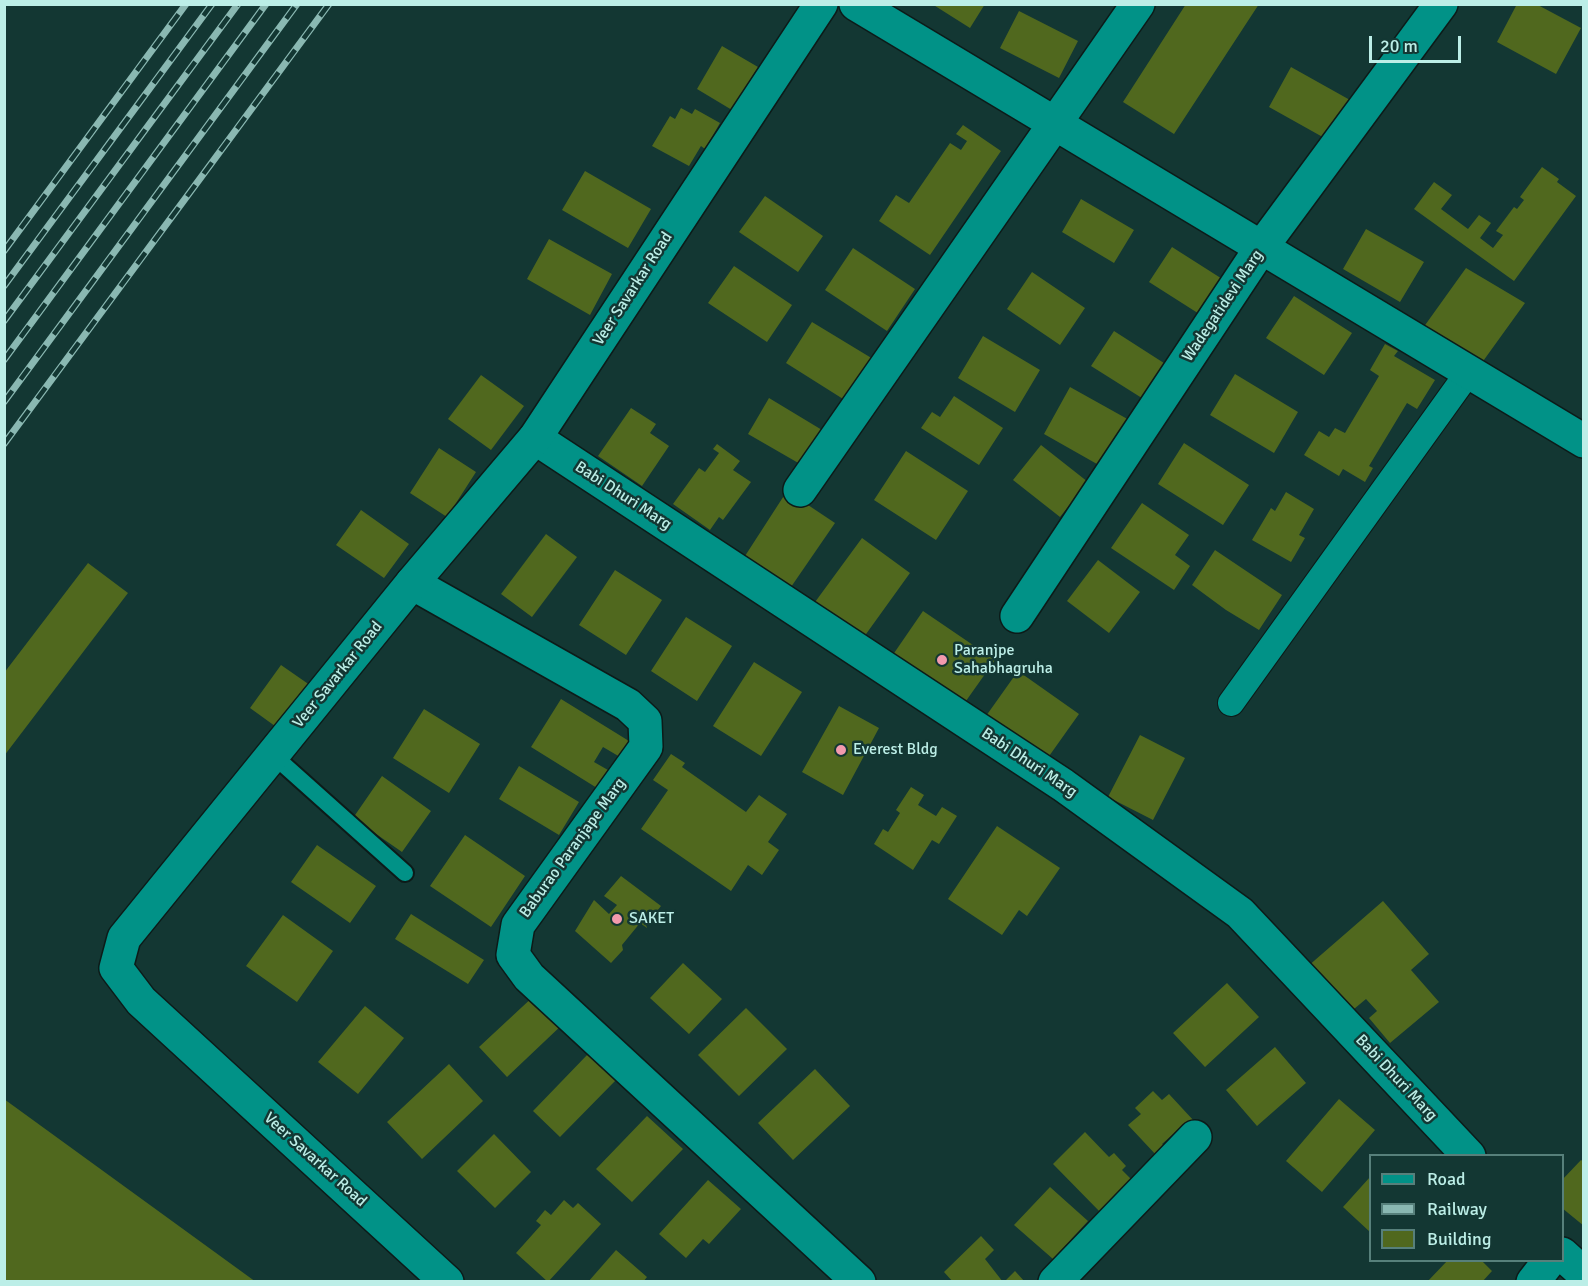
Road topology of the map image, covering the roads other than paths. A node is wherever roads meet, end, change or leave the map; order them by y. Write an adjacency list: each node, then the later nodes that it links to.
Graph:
1 (821, 4): 8 (street, Veer Savarkar Road)
2 (856, 4): 5 (street)
3 (1138, 4): 5 (street)
4 (1441, 4): 6 (street, Wadegatidevi Marg)
5 (1054, 124): 6 (street); 10 (street)
6 (1261, 248): 7 (street); 12 (street, Wadegatidevi Marg)
7 (1468, 373): 9 (street); 13 (street)
8 (535, 438): 11 (street, Veer Savarkar Road); 17 (street, Babi Dhuri Marg)
9 (1584, 441)
10 (800, 490)
11 (412, 583): 14 (street, Veer Savarkar Road); 22 (street, Baburao Paranjape Marg)
12 (1017, 616)
13 (1231, 703)
14 (273, 755): 15 (lane); 21 (street, Veer Savarkar Road)
15 (405, 873)
16 (1195, 1137): 23 (street)
17 (1468, 1154)
18 (1564, 1255): 20 (street)
19 (1548, 1262): 24 (street)
20 (1584, 1274)
21 (447, 1281)
22 (859, 1281)
23 (1055, 1281)
24 (1533, 1281)

